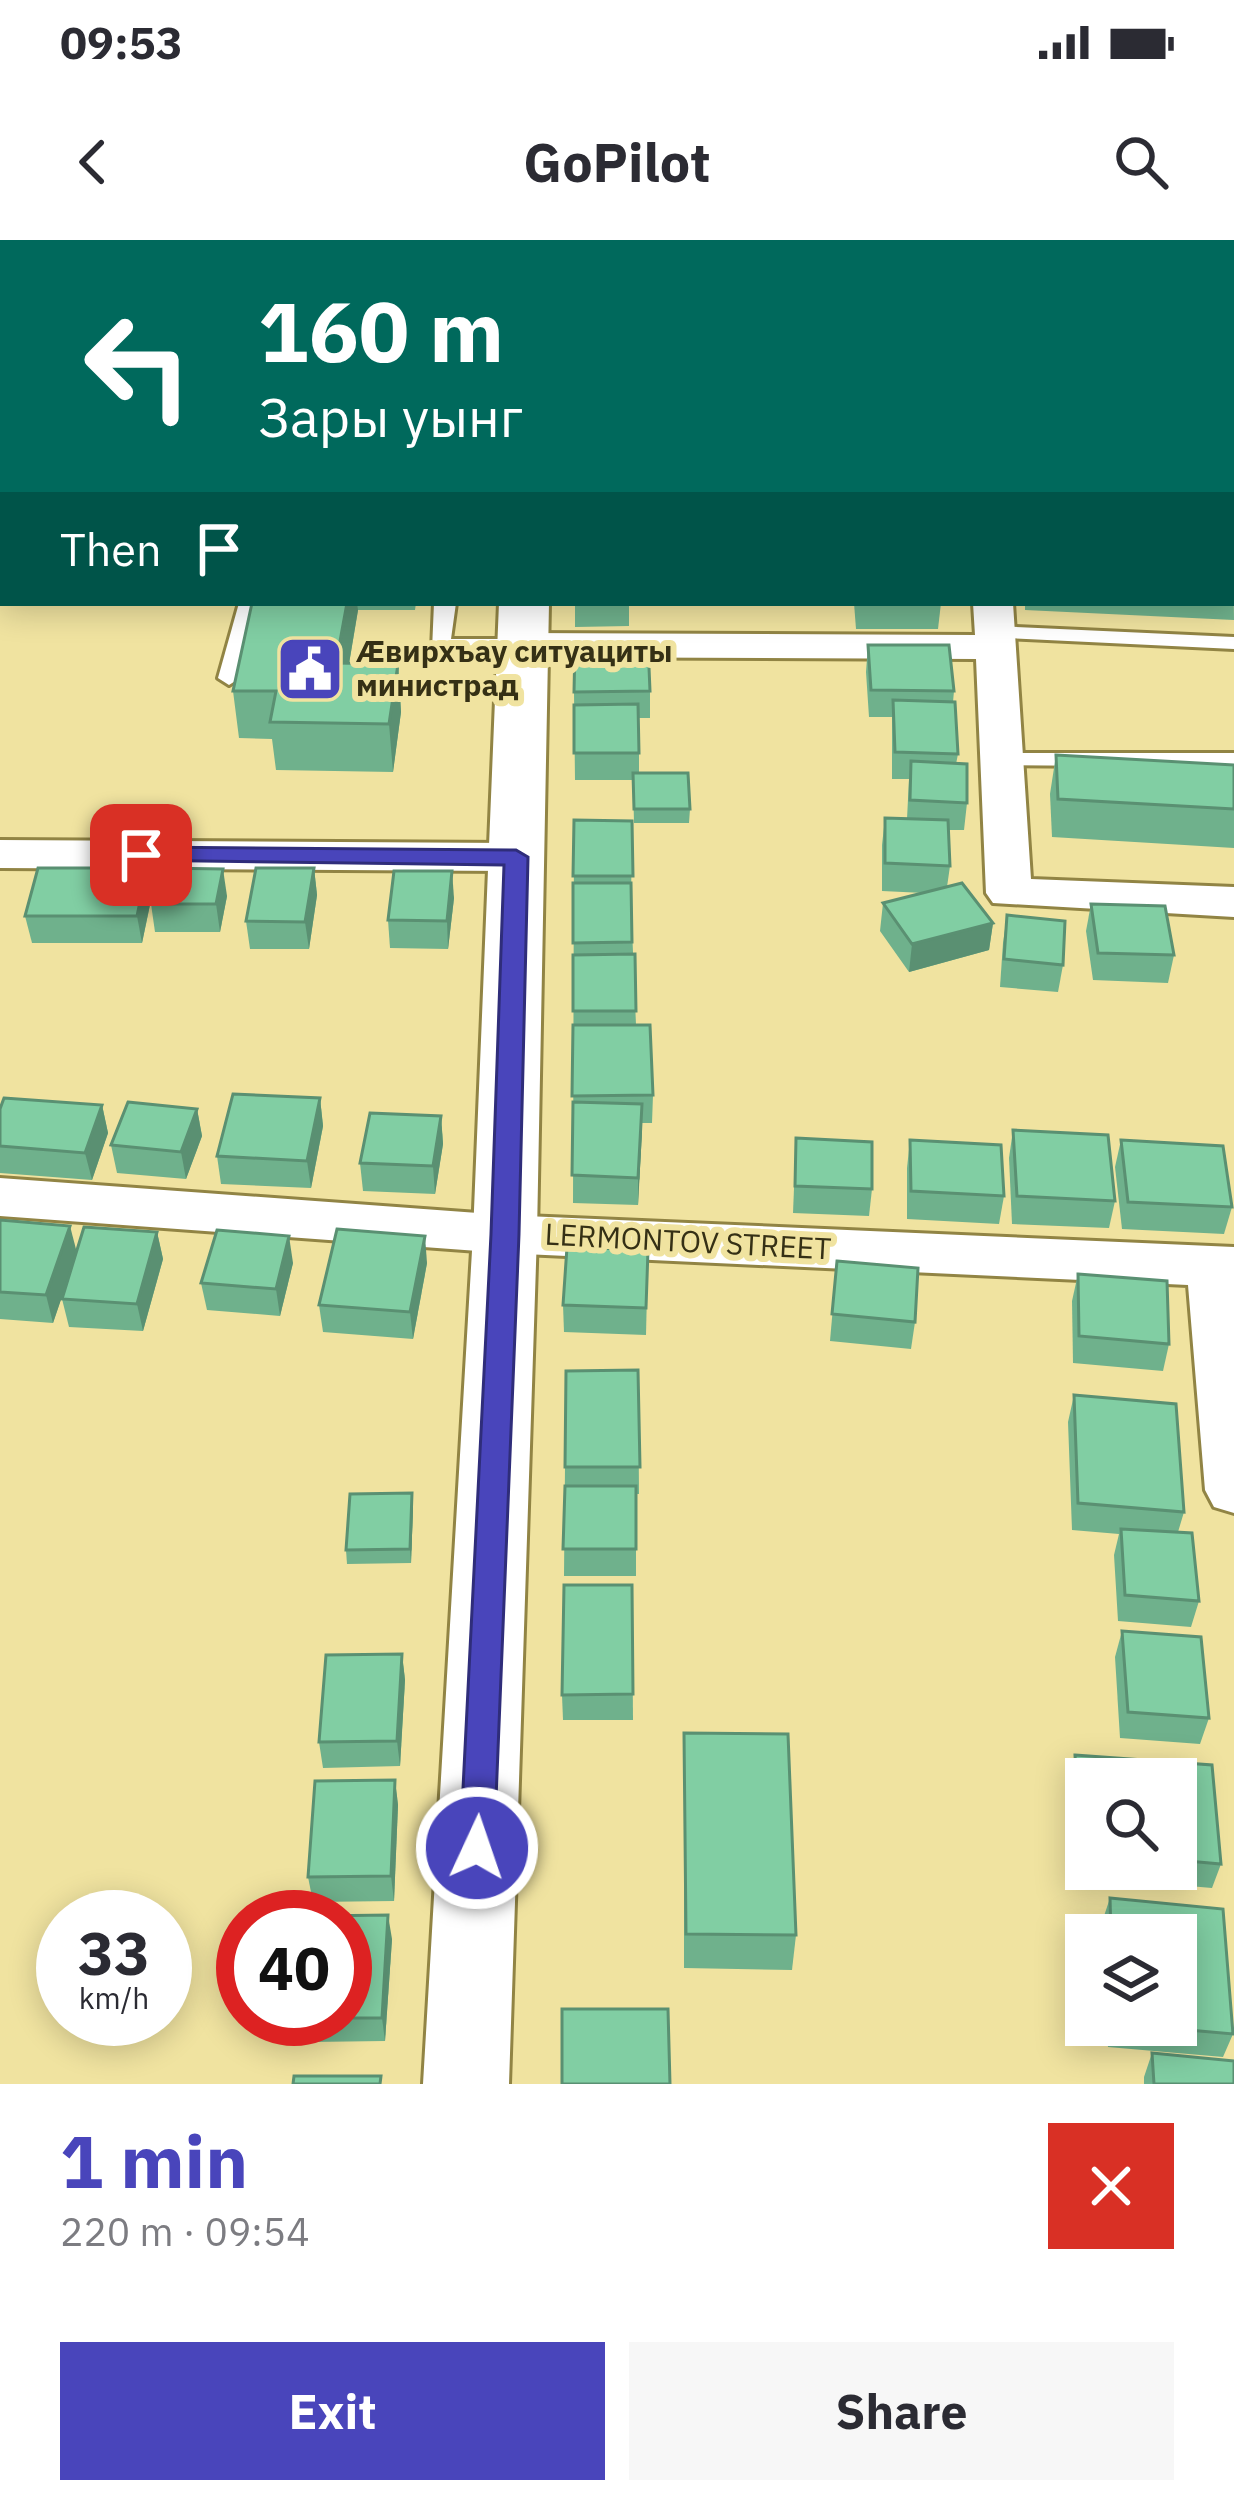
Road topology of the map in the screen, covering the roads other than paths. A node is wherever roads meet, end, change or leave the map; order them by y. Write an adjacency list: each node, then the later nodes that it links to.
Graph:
1 (249, 606): 6 (lane)
2 (446, 606): 3 (lane)
3 (523, 624): 4 (street); 10 (street)
4 (994, 628): 5 (lane); 7 (street)
5 (1234, 643)
6 (230, 678)
7 (1002, 760): 8 (lane); 11 (street)
8 (1234, 760)
9 (0, 854): 10 (street)
10 (516, 857): 13 (street)
11 (1234, 902)
12 (0, 1197): 13 (street, LERMONTOV STREET)
13 (505, 1234): 14 (street, LERMONTOV STREET); 16 (street)
14 (1223, 1266): 15 (street)
15 (1234, 1490)
16 (466, 2084)

